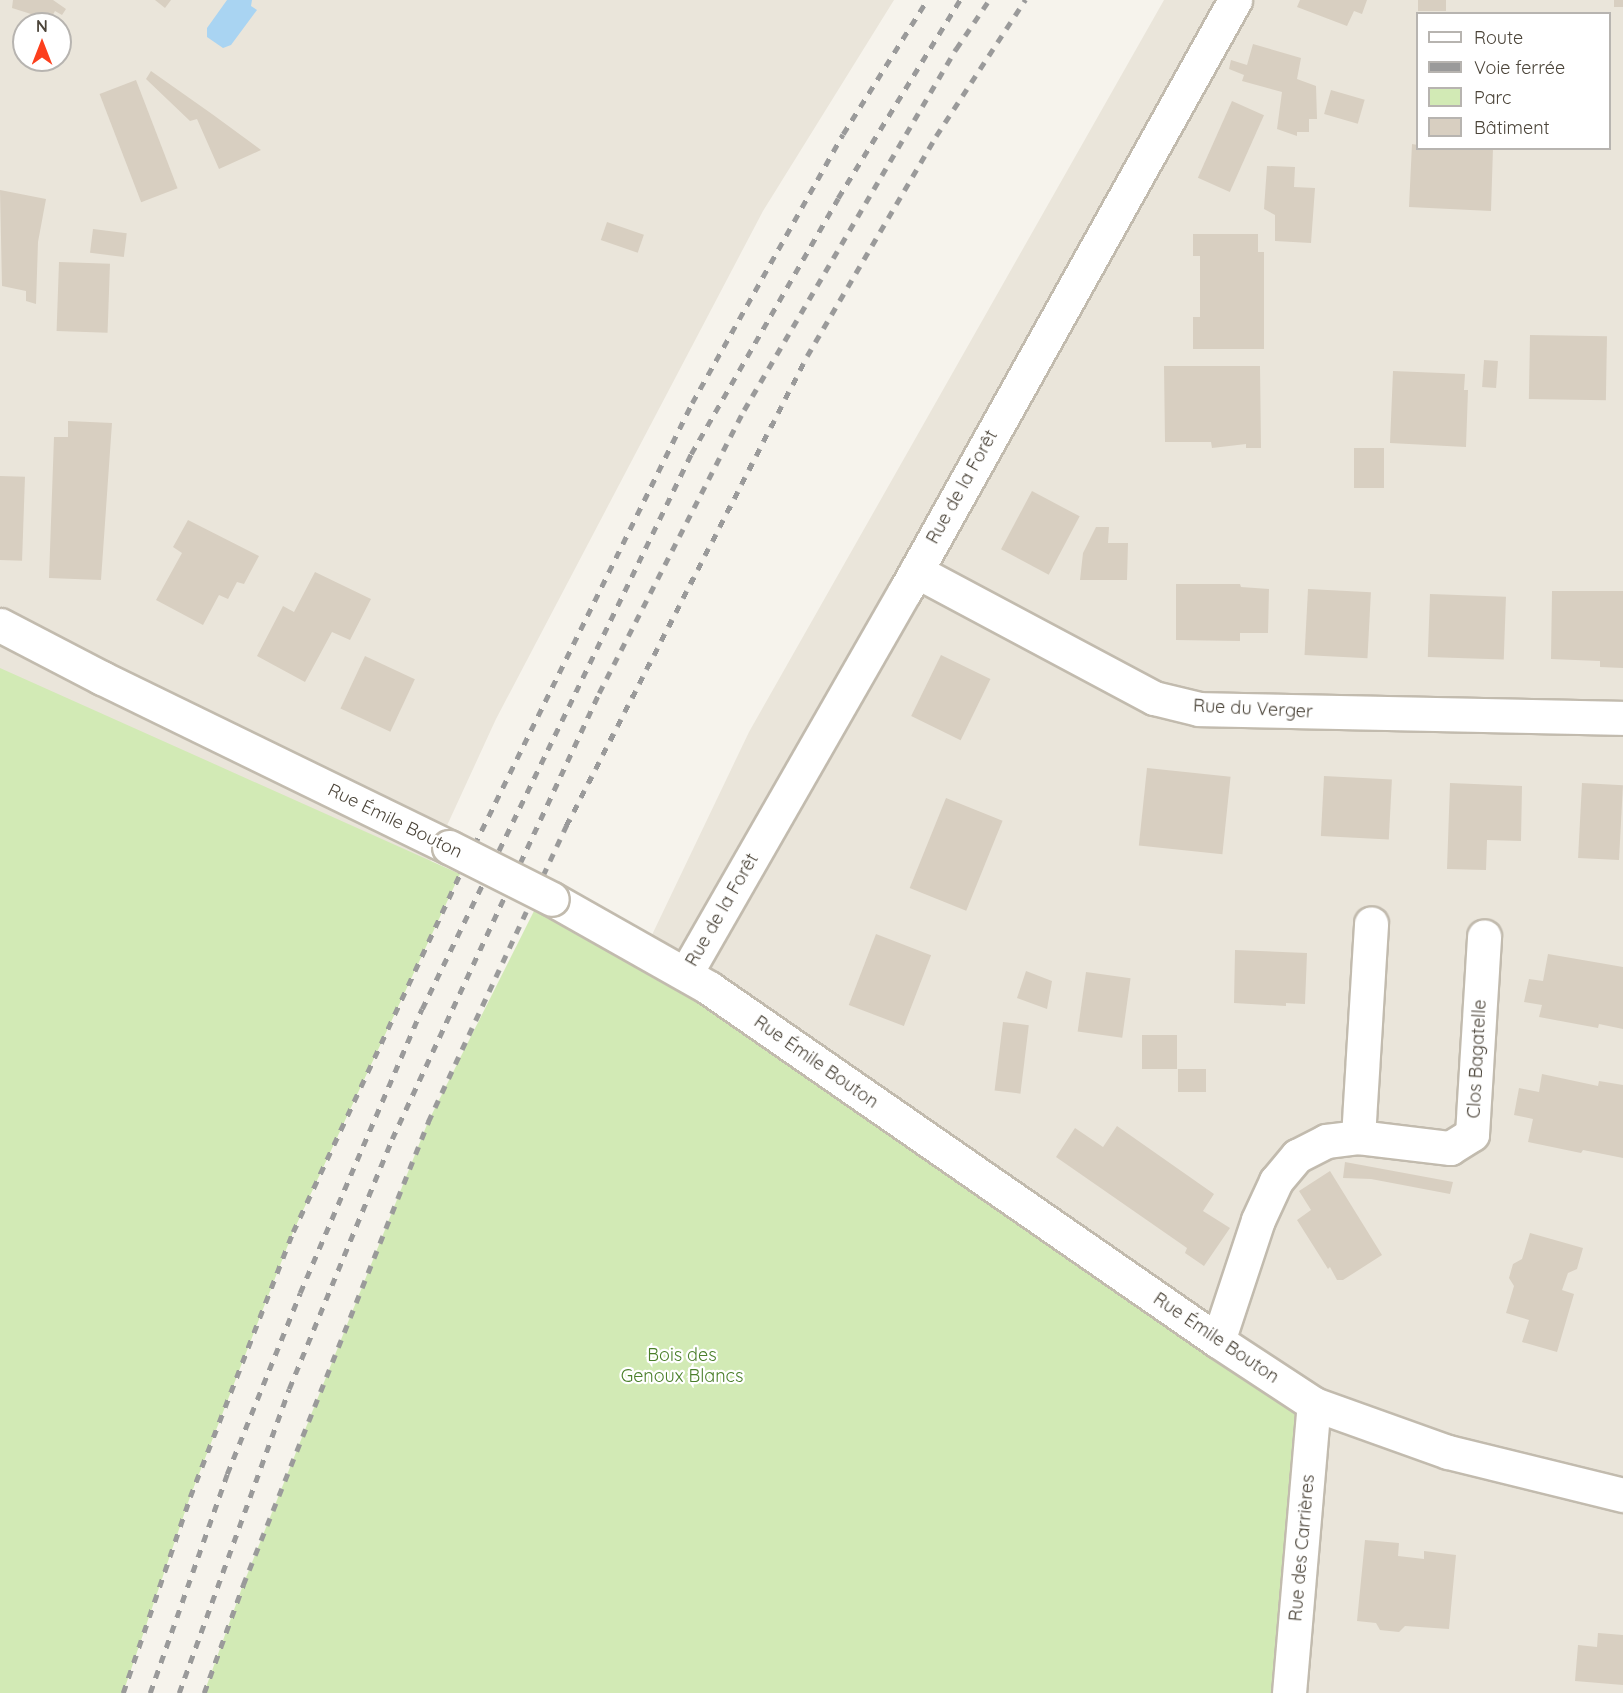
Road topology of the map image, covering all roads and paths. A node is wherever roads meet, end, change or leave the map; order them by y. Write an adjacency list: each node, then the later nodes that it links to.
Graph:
1 (1235, 0): 2 (street, Rue de la Forêt)
2 (916, 571): 4 (street, Rue du Verger); 7 (street, Rue de la Forêt)
3 (0, 625): 7 (street, Rue Émile Bouton, bridge)
4 (1623, 718)
5 (1371, 923): 8 (street)
6 (1484, 936): 8 (street, Clos Bagatelle)
7 (686, 973): 9 (street, Rue Émile Bouton)
8 (1358, 1137): 9 (street, Clos Bagatelle)
9 (1218, 1341): 10 (street, Rue Émile Bouton)
10 (1314, 1404): 11 (street, Rue Émile Bouton); 12 (street, Rue des Carrières)
11 (1623, 1495)
12 (1289, 1693)

